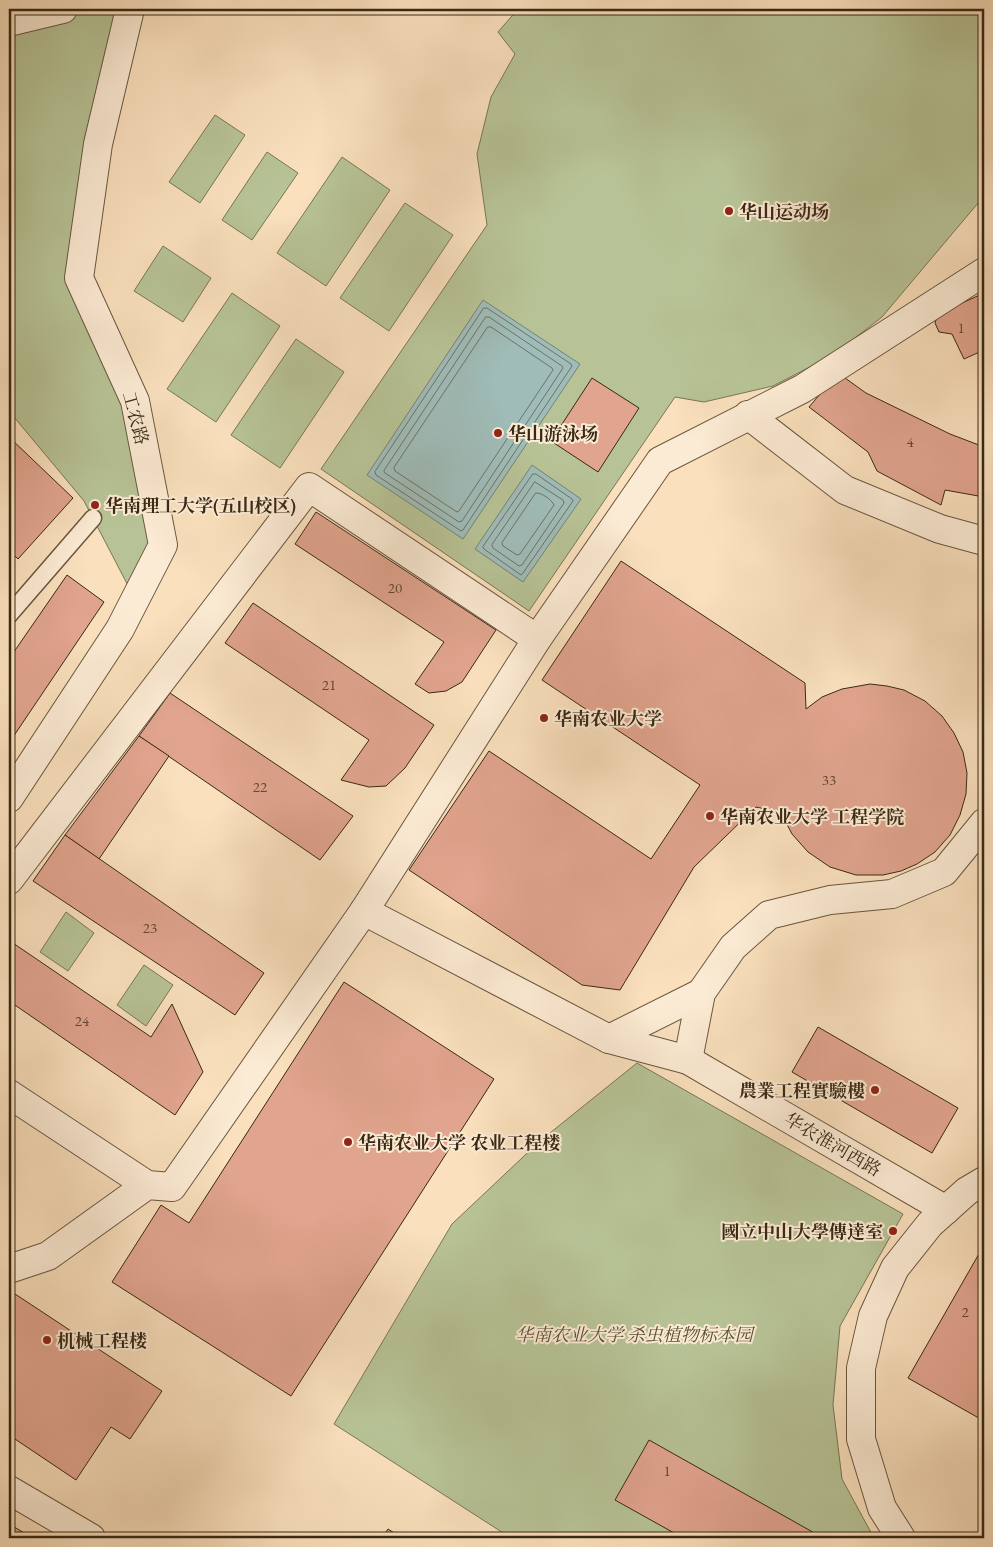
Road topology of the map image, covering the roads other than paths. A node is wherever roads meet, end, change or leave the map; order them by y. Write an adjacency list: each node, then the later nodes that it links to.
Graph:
1 (63, 9): 3 (street)
2 (130, 9): 10 (street, 工农路)
3 (9, 22)
4 (984, 272): 5 (street)
5 (748, 416): 7 (street); 9 (street)
6 (93, 518): 8 (lane)
7 (984, 541)
8 (9, 616)
9 (537, 639): 12 (street); 13 (street)
10 (9, 798)
11 (984, 823): 14 (street)
12 (9, 880)
13 (364, 911): 15 (street, 华农淮河西路); 19 (street)
14 (701, 993): 15 (street); 16 (street)
15 (609, 1038): 16 (street, 华农淮河西路)
16 (688, 1060): 20 (street, 华农淮河西路)
17 (9, 1094): 19 (street)
18 (984, 1181): 20 (street)
19 (147, 1185): 21 (street)
20 (946, 1210): 24 (street)
21 (9, 1268)
22 (9, 1490): 23 (street)
23 (91, 1538)
24 (901, 1538)

